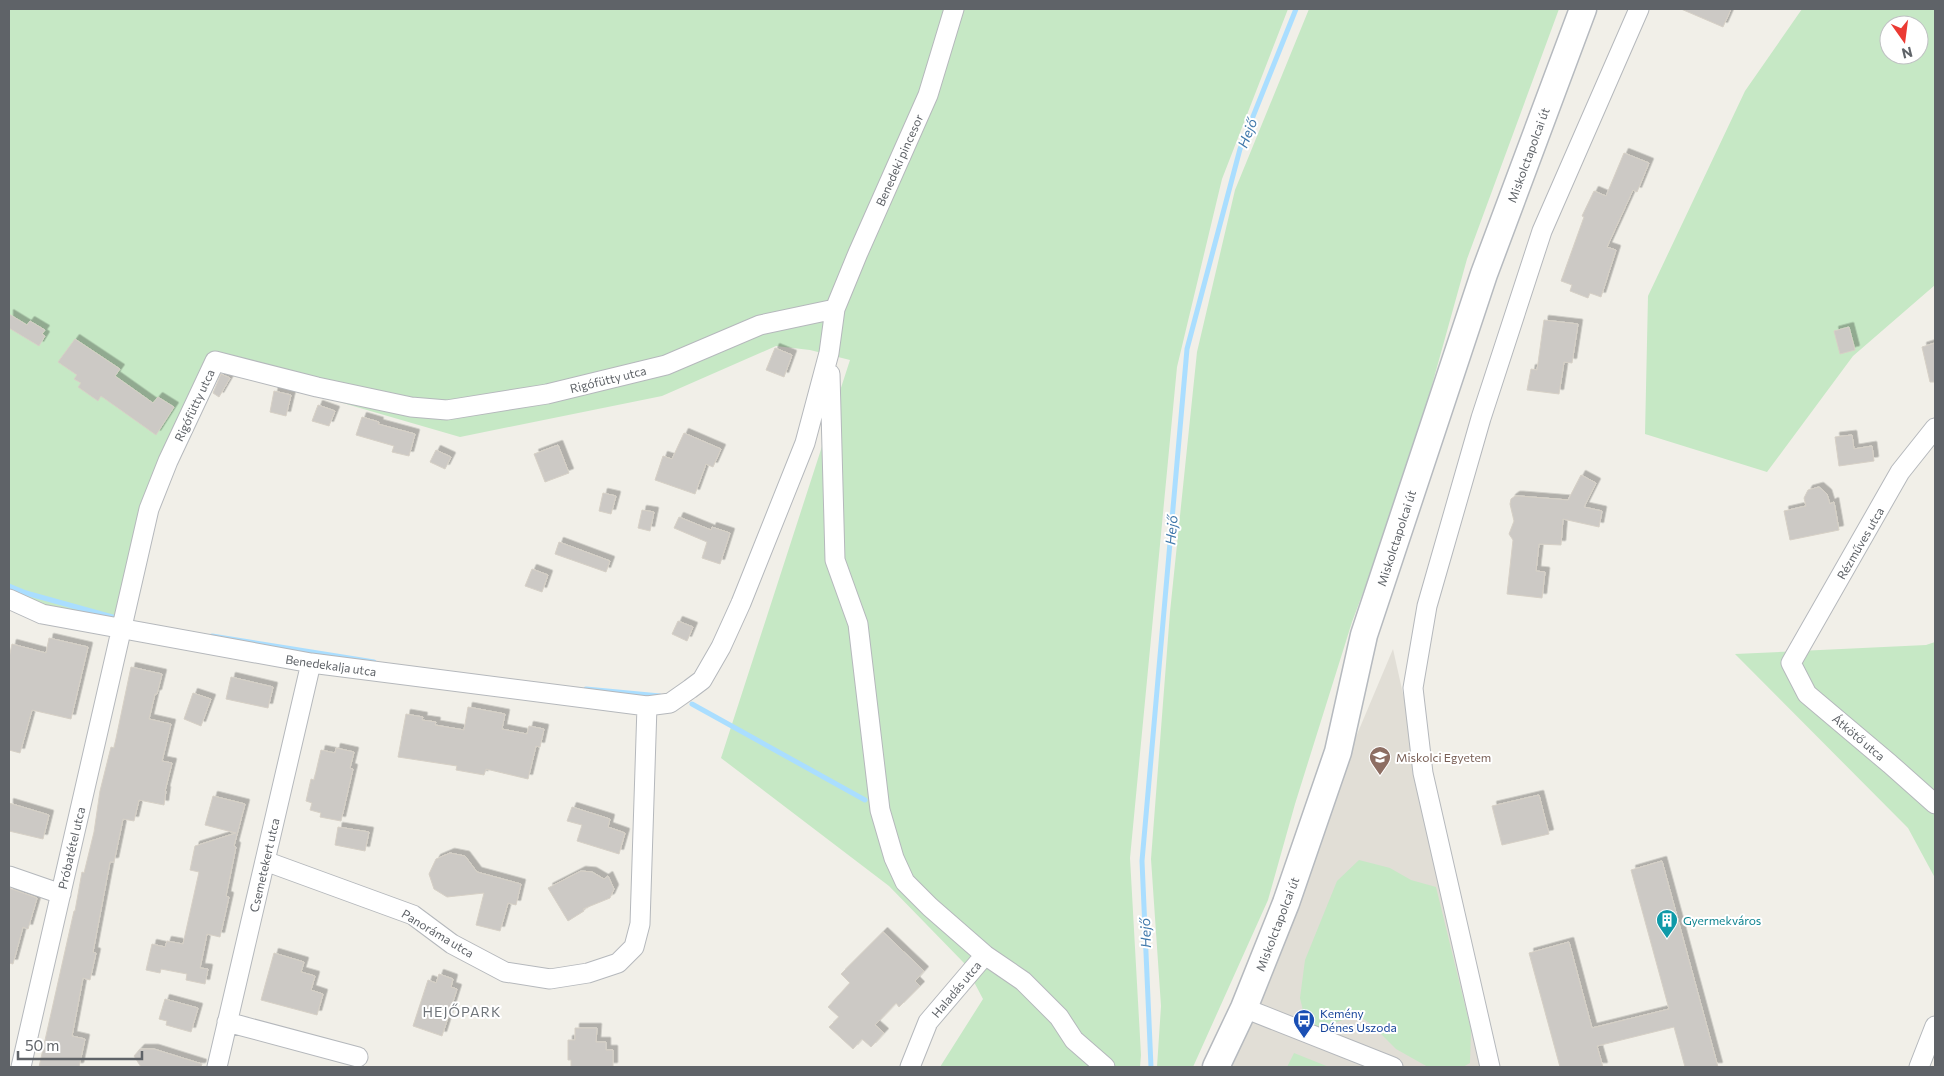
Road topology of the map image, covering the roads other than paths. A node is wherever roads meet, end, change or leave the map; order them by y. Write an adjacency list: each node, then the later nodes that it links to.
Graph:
1 (954, 9): 4 (street, Benedeki pincesor)
2 (1583, 9): 17 (street, Miskolctapolcai út)
3 (1639, 9): 27 (street)
4 (835, 309): 5 (street); 8 (street, Rigófütty utca)
5 (830, 353): 11 (street); 16 (street)
6 (1935, 428): 10 (street, Rézműves utca)
7 (9, 599): 8 (street, Benedekalja utca)
8 (120, 629): 9 (street, Benedekalja utca); 15 (street, Próbatétel utca)
9 (311, 663): 11 (street, Benedekalja utca); 13 (street, Csemetekert utca)
10 (1791, 663): 12 (street, Átkötő utca)
11 (652, 706): 13 (street, Panoráma utca)
12 (1935, 804)
13 (265, 861): 18 (street, Csemetekert utca)
14 (9, 876): 15 (street)
15 (61, 894): 21 (street, Próbatétel utca)
16 (985, 954): 23 (street, Haladás utca); 24 (street, Haladás utca)
17 (1244, 1008): 25 (street, Miskolctapolcai út); 26 (street)
18 (227, 1022): 20 (street); 22 (street, Csemetekert utca)
19 (1935, 1026): 28 (street)
20 (358, 1057)
21 (21, 1067)
22 (217, 1067)
23 (910, 1067)
24 (1105, 1067)
25 (1216, 1067)
26 (1393, 1067)
27 (1490, 1067)
28 (1919, 1067)

